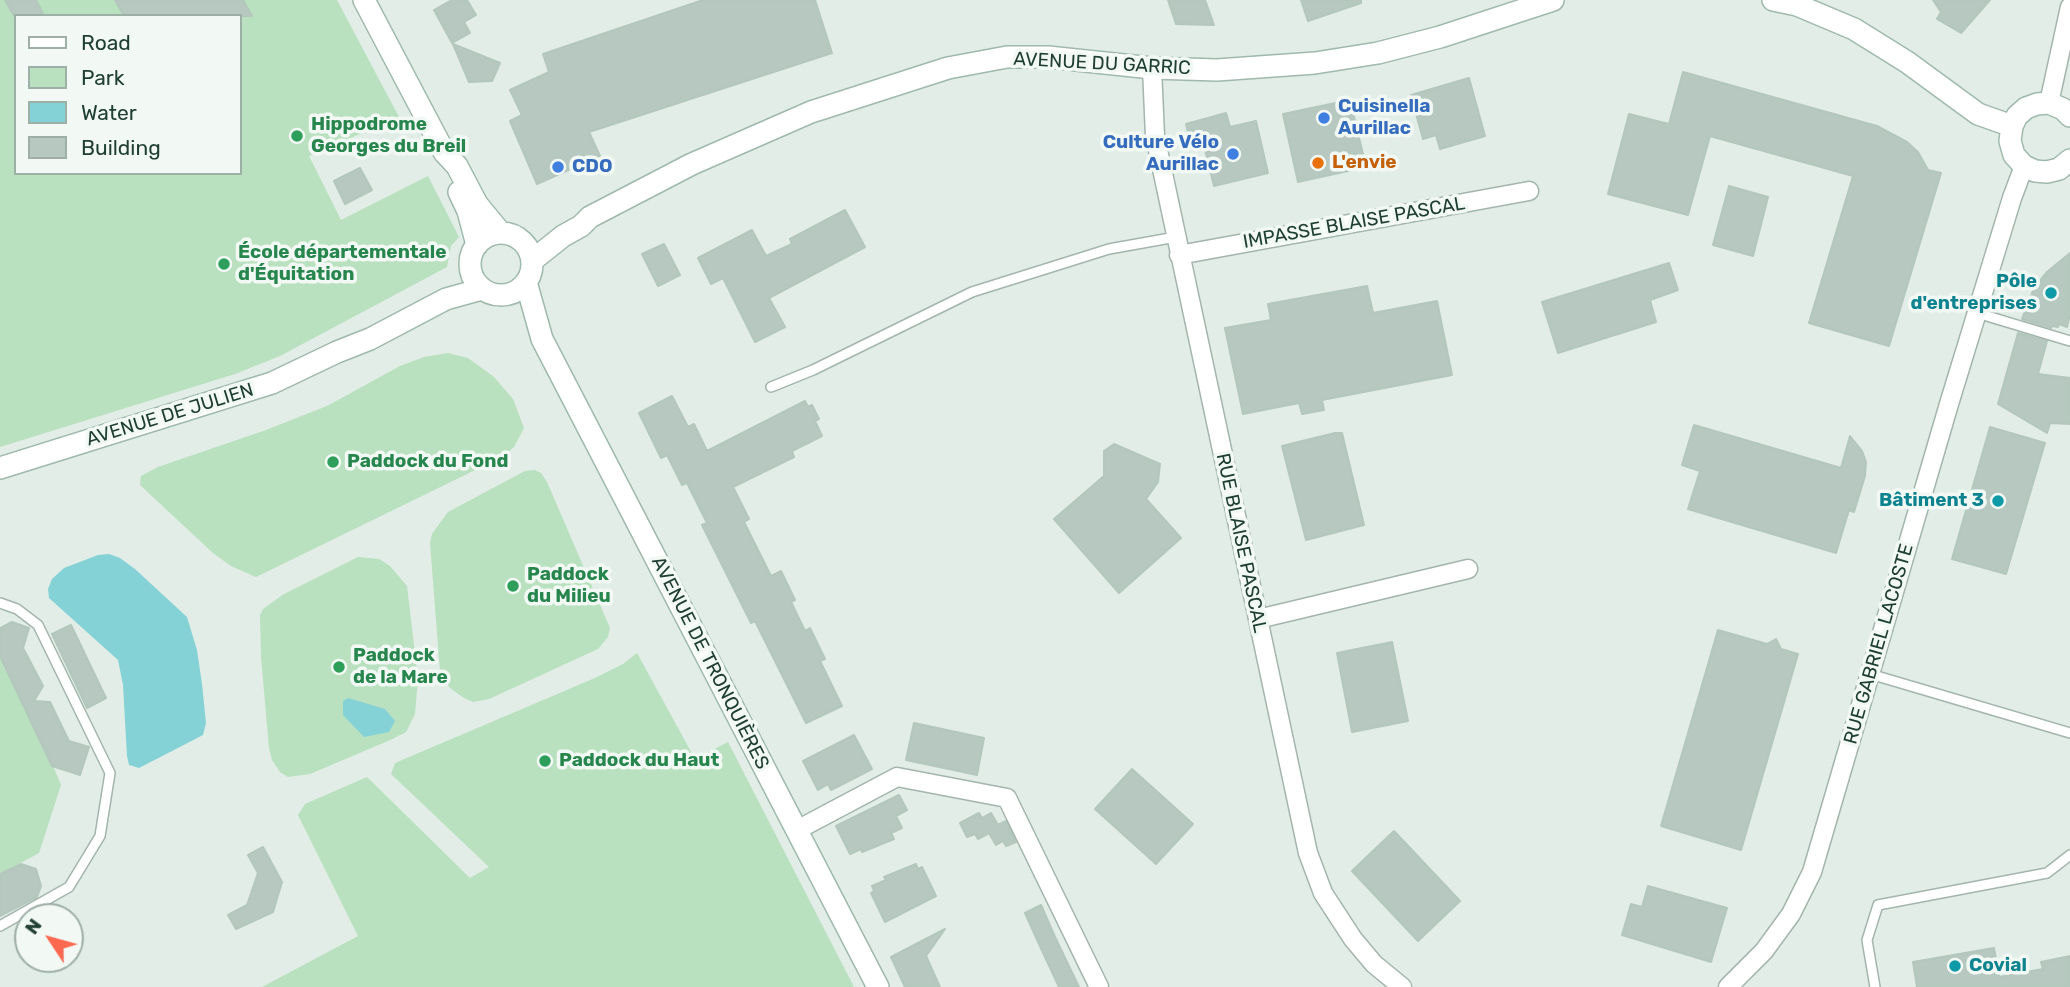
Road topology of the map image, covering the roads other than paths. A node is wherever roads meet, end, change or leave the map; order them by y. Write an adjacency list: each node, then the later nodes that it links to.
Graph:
1 (364, 0): 9 (street)
2 (1553, 0): 5 (street, AVENUE DU GARRIC)
3 (1773, 0): 8 (street)
4 (2070, 7): 6 (street)
5 (1152, 68): 15 (street, AVENUE DU GARRIC); 17 (street, RUE BLAISE PASCAL)
6 (2049, 103): 7 (street); 8 (street)
7 (2070, 116)
8 (2012, 126): 11 (street)
9 (444, 152): 16 (street); 18 (street)
10 (2070, 160): 12 (street)
11 (2024, 166): 12 (street); 23 (street, RUE GABRIEL LACOSTE)
12 (2047, 172): 13 (street)
13 (2070, 180)
14 (1529, 191): 19 (street, IMPASSE BLAISE PASCAL)
15 (590, 217): 16 (street, AVENUE DU GARRIC); 20 (street, AVENUE DU GARRIC)
16 (508, 234): 18 (street); 20 (street)
17 (1176, 237): 19 (street, RUE BLAISE PASCAL); 27 (lane)
18 (474, 251): 22 (street); 26 (street, AVENUE DE JULIEN)
19 (1180, 256): 31 (street, RUE BLAISE PASCAL)
20 (533, 260): 21 (street)
21 (526, 282): 22 (street); 24 (street, AVENUE DE TRONQUIÈRES)
22 (489, 292): 24 (street, AVENUE DE TRONQUIÈRES); 26 (street, AVENUE DE JULIEN)
23 (1977, 313): 25 (lane); 32 (street, RUE GABRIEL LACOSTE)
24 (541, 339): 34 (street, AVENUE DE TRONQUIÈRES)
25 (2070, 341)
26 (337, 352): 28 (street, AVENUE DE JULIEN)
27 (771, 387)
28 (0, 468)
29 (1468, 569): 31 (street)
30 (0, 603): 36 (lane)
31 (1258, 619): 39 (street, RUE BLAISE PASCAL)
32 (1870, 674): 33 (lane); 40 (street, RUE GABRIEL LACOSTE)
33 (2070, 733)
34 (797, 830): 37 (street, AVENUE DE TRONQUIÈRES); 38 (street)
35 (2070, 855): 41 (lane)
36 (0, 926)
37 (878, 987)
38 (1099, 987)
39 (1402, 987)
40 (1728, 987)
41 (1875, 987)

